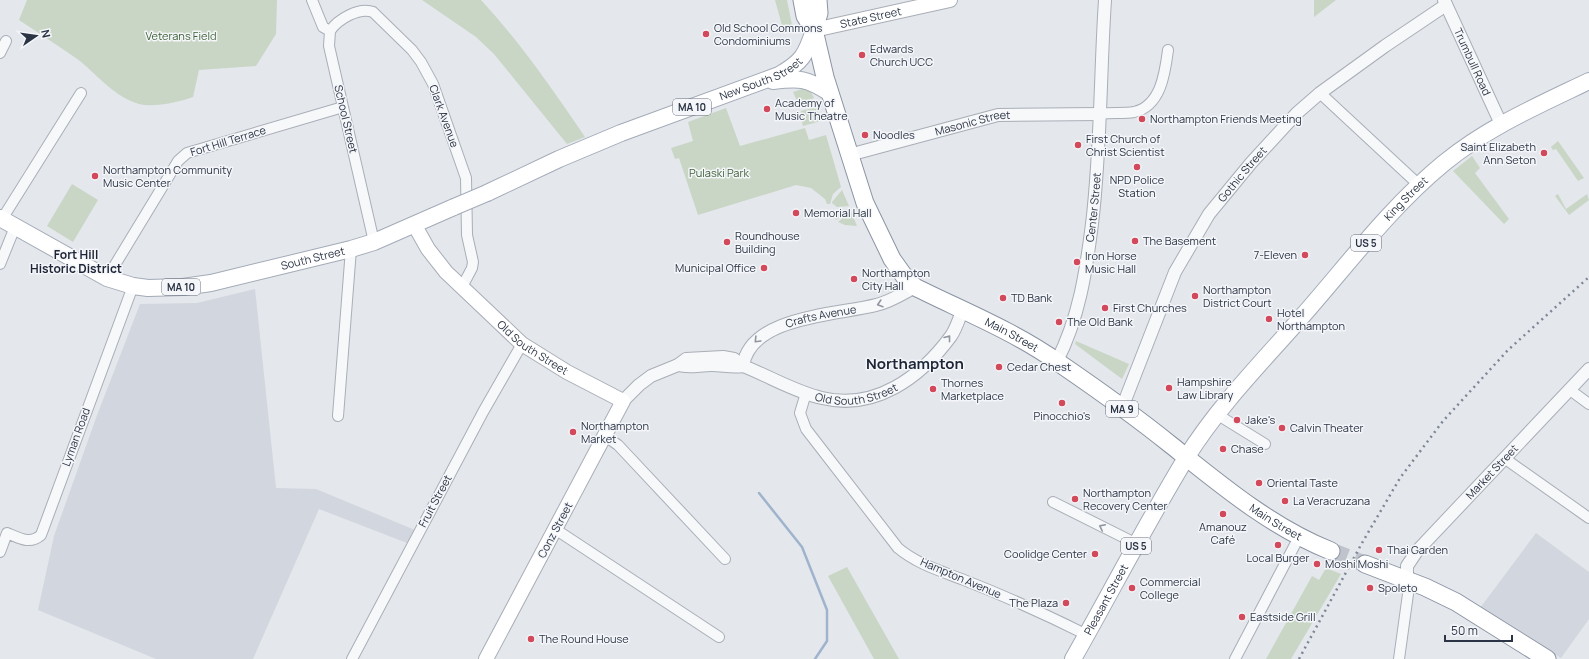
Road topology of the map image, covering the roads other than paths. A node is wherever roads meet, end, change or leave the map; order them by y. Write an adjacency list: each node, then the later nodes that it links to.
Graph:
1 (312, 0): 10 (street)
2 (366, 0): 8 (street)
3 (802, 0): 9 (highway, Main Street)
4 (818, 0): 9 (highway, Main Street)
5 (950, 0): 9 (main road, State Street)
6 (1105, 0): 20 (street, Center Street)
7 (1445, 2): 18 (street, Gothic Street); 21 (street, Trumbull Road)
8 (368, 10): 10 (street); 32 (street, Clark Avenue)
9 (814, 30): 15 (main road, New South Street / MA 10); 17 (highway, Main Street)
10 (330, 31): 19 (street, School Street)
11 (6, 41): 13 (street)
12 (1168, 50): 20 (street)
13 (0, 53)
14 (1589, 81): 21 (main road, King Street / US 5)
15 (763, 82): 17 (main road, MA 10); 22 (main road, New South Street / MA 10)
16 (81, 93): 25 (street)
17 (830, 93): 23 (highway, Main Street / MA 9)
18 (1320, 93): 24 (street); 43 (street, Gothic Street)
19 (343, 107): 27 (street, School Street); 30 (street, Fort Hill Terrace)
20 (1100, 114): 23 (street, Masonic Street); 36 (street, Center Street)
21 (1501, 124): 24 (main road, King Street / US 5)
22 (620, 133): 26 (main road, South Street / MA 10, bridge)
23 (849, 156): 33 (highway, Main Street / MA 9)
24 (1420, 185): 44 (main road, King Street / US 5)
25 (5, 222): 29 (street); 30 (main road, South Street / MA 10)
26 (415, 226): 27 (main road, South Street / MA 10); 32 (main road, Old South Street)
27 (374, 242): 28 (main road, South Street / MA 10)
28 (351, 249): 31 (main road, South Street / MA 10); 45 (street)
29 (0, 264)
30 (107, 278): 31 (main road, South Street / MA 10)
31 (133, 286): 53 (street, Lyman Road)
32 (462, 287): 35 (main road, Old South Street)
33 (915, 287): 34 (highway, Main Street / MA 9); 37 (street, Crafts Avenue, one-way to 37)
34 (962, 311): 36 (highway, Main Street / MA 9); 40 (street, Old South Street, one-way to 34)
35 (522, 344): 41 (main road, Old South Street); 63 (street, Fruit Street)
36 (1057, 361): 43 (highway, Main Street / MA 9)
37 (743, 366): 40 (street, Old South Street); 41 (street, Old South Street)
38 (1589, 369): 39 (street, Market Street)
39 (1570, 390): 42 (street); 49 (street, Market Street)
40 (806, 393): 61 (street, Hampton Avenue)
41 (623, 401): 46 (main road, Conz Street)
42 (1589, 404)
43 (1122, 408): 48 (highway, Main Street / MA 9)
44 (1218, 415): 47 (street); 48 (main road, King Street / US 5)
45 (338, 416)
46 (605, 436): 52 (main road, Conz Street); 58 (street)
47 (1265, 444)
48 (1186, 458): 54 (highway, Main Street / MA 9); 55 (main road, Pleasant Street / US 5)
49 (1504, 458): 51 (street); 60 (street, Market Street)
50 (1053, 502): 55 (street, one-way to 50)
51 (1589, 518)
52 (555, 529): 62 (street); 64 (main road, Conz Street)
53 (4, 531): 57 (street, Lyman Road)
54 (1299, 537): 56 (highway, Main Street / MA 9); 66 (street)
55 (1137, 544): 61 (main road, Pleasant Street / US 5)
56 (1331, 551)
57 (0, 552)
58 (725, 559)
59 (1365, 564): 60 (highway)
60 (1407, 580): 67 (street); 68 (highway)
61 (1087, 635): 65 (main road, Pleasant Street / US 5)
62 (719, 638)
63 (352, 659)
64 (486, 659)
65 (1073, 659)
66 (1235, 659)
67 (1399, 659)
68 (1547, 659)

